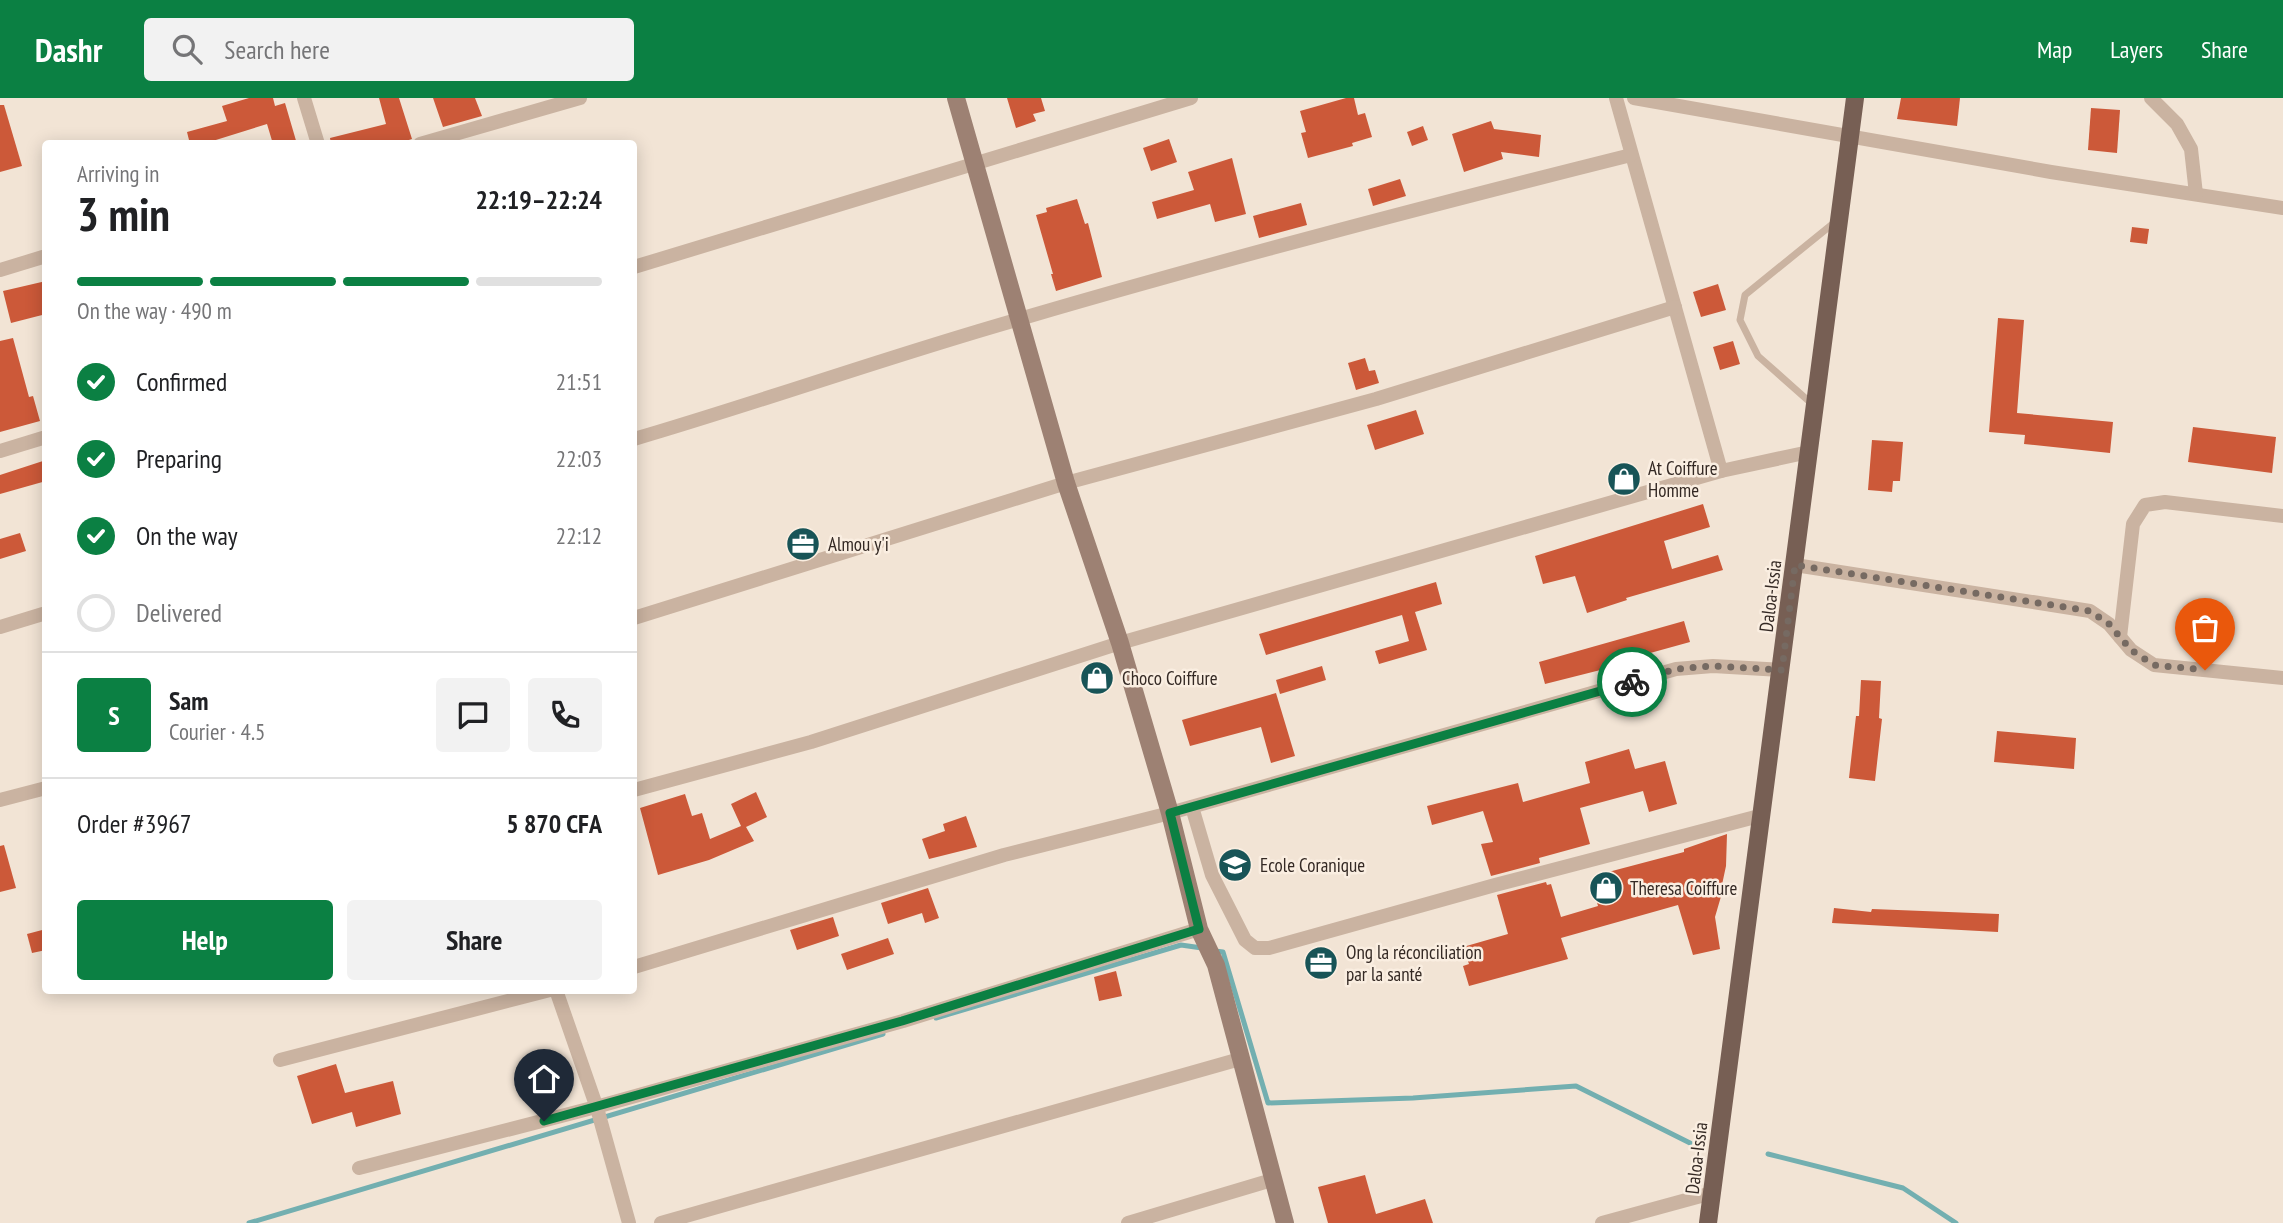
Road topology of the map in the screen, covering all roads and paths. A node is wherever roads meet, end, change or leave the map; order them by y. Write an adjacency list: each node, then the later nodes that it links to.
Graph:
1 (304, 98): 10 (street)
2 (580, 98): 11 (street)
3 (956, 98): 13 (street)
4 (1191, 98): 13 (street)
5 (1616, 98): 12 (street)
6 (1634, 98): 9 (street)
7 (1855, 98): 9 (main road, Daloa-Issia)
8 (2151, 98): 14 (street)
9 (1851, 136): 14 (street); 16 (main road, Daloa-Issia)
10 (317, 140)
11 (434, 140)
12 (1631, 155): 20 (street); 21 (street)
13 (974, 164): 18 (street); 21 (street)
14 (2196, 194): 15 (street)
15 (2283, 208)
16 (1840, 218): 22 (main road, Daloa-Issia); 22 (lane)
17 (42, 257): 19 (street)
18 (637, 266)
19 (0, 270)
20 (1675, 307): 27 (street); 28 (street)
21 (1020, 318): 24 (street); 28 (street)
22 (1815, 407): 26 (main road, Daloa-Issia)
23 (42, 438): 25 (street)
24 (637, 438)
25 (0, 450)
26 (1809, 452): 27 (street); 30 (main road, Daloa-Issia)
27 (1721, 471): 35 (street)
28 (1066, 483): 32 (street); 35 (street)
29 (2283, 516): 34 (street)
30 (1795, 565): 34 (street); 36 (main road, Daloa-Issia)
31 (42, 614): 33 (street)
32 (637, 617)
33 (0, 627)
34 (2120, 637): 37 (street)
35 (1120, 643): 39 (street); 42 (street)
36 (1782, 670): 41 (street); 43 (main road, Daloa-Issia)
37 (2283, 678)
38 (42, 789): 40 (street)
39 (637, 789)
40 (0, 800)
41 (1192, 807): 42 (street); 43 (street)
42 (1170, 813): 44 (street); 45 (street)
43 (1763, 815): 53 (main road, Daloa-Issia)
44 (1202, 933): 48 (street); 50 (street)
45 (637, 966)
46 (535, 994): 49 (street)
47 (557, 994): 50 (street)
48 (1240, 1059): 52 (street); 55 (street)
49 (280, 1060)
50 (596, 1108): 51 (street); 54 (street)
51 (359, 1168)
52 (1272, 1180): 56 (street); 57 (street)
53 (1712, 1192): 58 (street); 59 (main road, Daloa-Issia)
54 (629, 1223)
55 (661, 1223)
56 (1128, 1223)
57 (1285, 1223)
58 (1602, 1223)
59 (1708, 1223)

